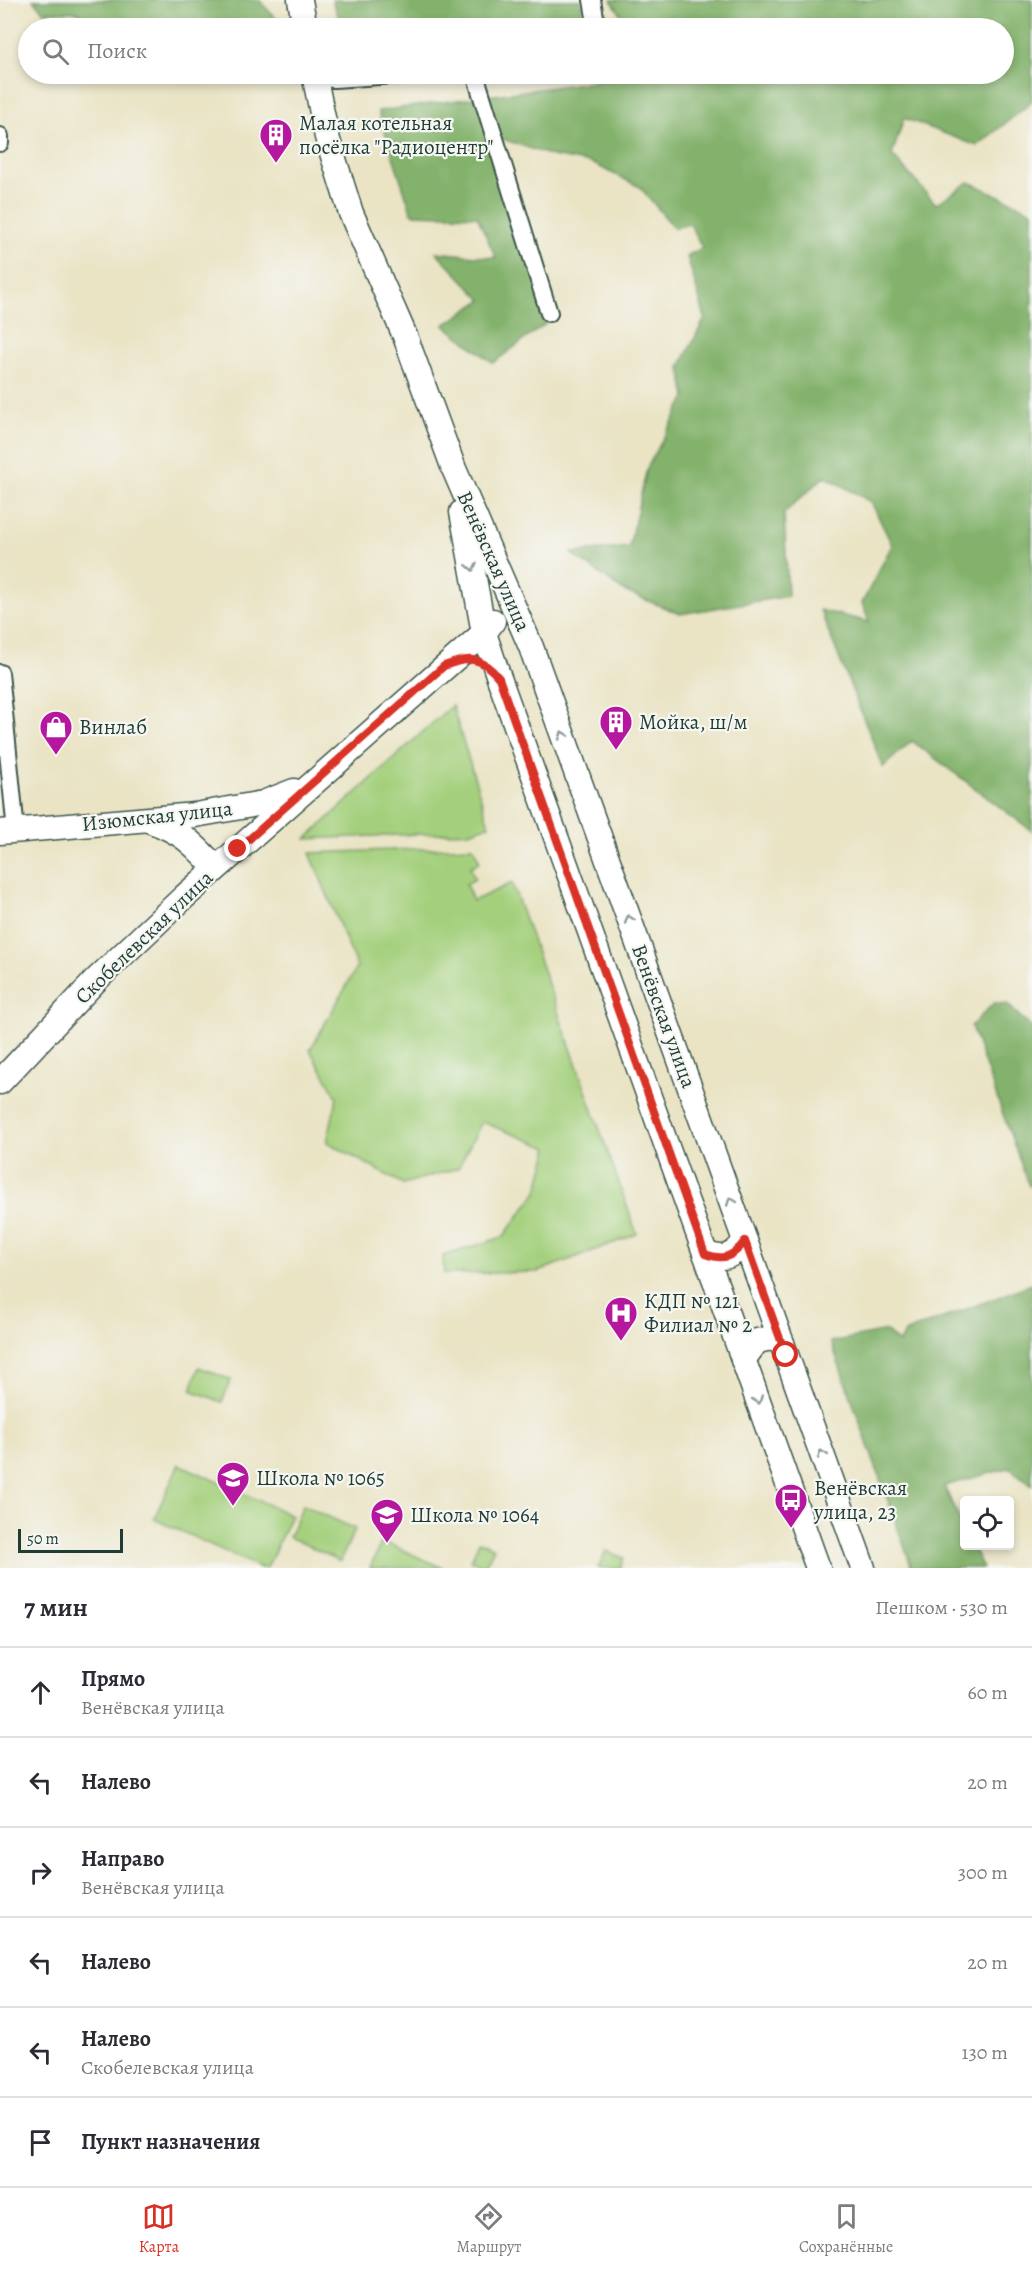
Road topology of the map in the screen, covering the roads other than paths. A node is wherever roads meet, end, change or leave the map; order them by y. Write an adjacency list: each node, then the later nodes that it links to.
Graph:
1 (300, 0): 3 (street)
2 (592, 0): 4 (street)
3 (303, 18)
4 (595, 18)
5 (316, 84): 10 (street, Венёвская улица)
6 (478, 84): 9 (street)
7 (0, 136): 8 (street)
8 (0, 143)
9 (549, 313)
10 (454, 469): 11 (street, Венёвская улица); 12 (street, Венёвская улица, one-way to 12)
11 (507, 592): 12 (street); 13 (street, Венёвская улица)
12 (484, 633): 13 (street); 14 (street, Скобелевская улица); 16 (street, Венёвская улица)
13 (531, 647): 22 (street, Венёвская улица, one-way to 13)
14 (444, 666): 16 (street); 17 (street, Скобелевская улица)
15 (0, 673): 19 (street)
16 (499, 678): 23 (street, Венёвская улица)
17 (310, 784): 18 (street, Изюмская улица); 20 (street, Скобелевская улица)
18 (146, 820): 19 (street, Изюмская улица); 20 (street)
19 (8, 832)
20 (216, 868): 21 (street, Скобелевская улица)
21 (0, 1082)
22 (745, 1241): 23 (street); 24 (street, Венёвская улица)
23 (705, 1254): 25 (street, Венёвская улица)
24 (782, 1343): 25 (street); 27 (street, Венёвская улица, one-way to 24)
25 (743, 1360): 26 (street, Венёвская улица, one-way to 26)
26 (818, 1568)
27 (863, 1568)

